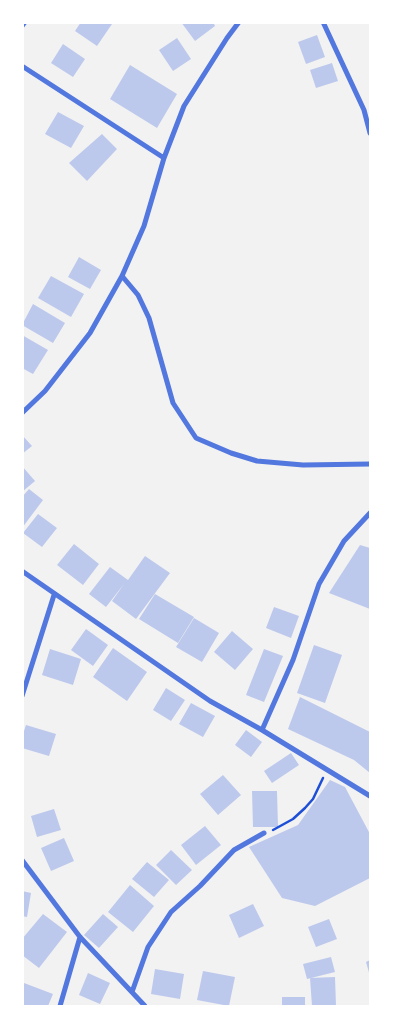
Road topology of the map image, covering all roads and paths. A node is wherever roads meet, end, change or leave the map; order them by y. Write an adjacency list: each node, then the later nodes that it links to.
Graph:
1 (25, 22): 4 (street)
2 (240, 22): 7 (street)
3 (325, 24): 6 (street)
4 (22, 26)
5 (22, 66): 7 (street)
6 (370, 133)
7 (164, 158): 8 (street)
8 (122, 276): 9 (street); 10 (street)
9 (22, 413)
10 (370, 464)
11 (370, 513): 15 (street)
12 (22, 571): 13 (street)
13 (54, 595): 14 (street); 15 (street)
14 (22, 696)
15 (262, 730): 16 (street)
16 (328, 769): 17 (street); 18 (path)
17 (370, 796)
18 (264, 833): 21 (street)
19 (22, 860): 20 (street)
20 (80, 937): 21 (street); 22 (street)
21 (132, 992): 23 (street)
22 (60, 1006)
23 (145, 1006)

